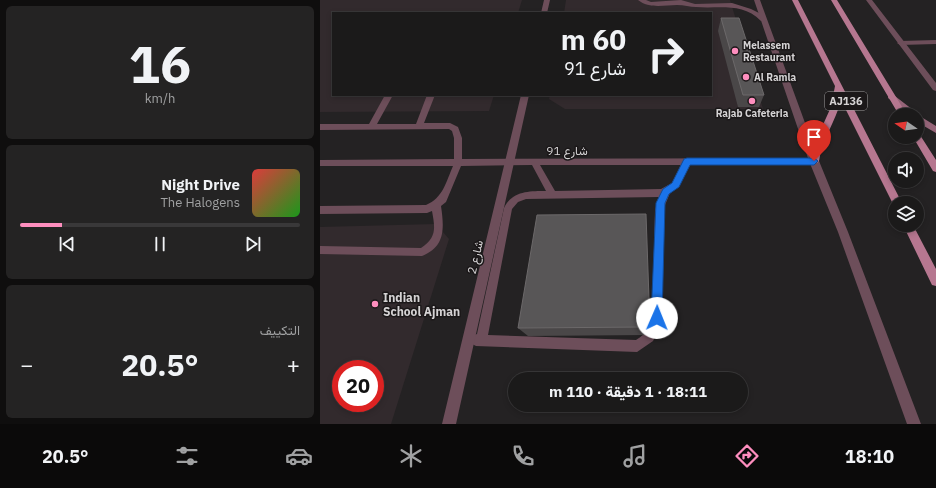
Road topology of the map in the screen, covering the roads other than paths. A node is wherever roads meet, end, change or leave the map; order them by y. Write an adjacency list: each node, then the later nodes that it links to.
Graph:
1 (547, 0): 10 (street)
2 (641, 0): 8 (lane)
3 (739, 0): 9 (lane)
4 (757, 0): 11 (street)
5 (795, 0): 14 (main road, AJ136)
6 (834, 0): 19 (main road)
7 (869, 0): 13 (street)
8 (679, 2): 9 (lane)
9 (744, 8): 11 (lane)
10 (544, 12)
11 (763, 20): 28 (street)
12 (936, 42): 13 (lane)
13 (900, 43): 15 (street)
14 (838, 85): 28 (main road); 37 (main road, AJ136)
15 (936, 88)
16 (388, 96): 25 (lane)
17 (431, 96): 23 (lane)
18 (526, 96): 29 (street, شارع 2)
19 (891, 96): 20 (main road); 21 (main road)
20 (899, 108)
21 (906, 108)
22 (924, 122): 26 (main road)
23 (419, 126): 25 (lane); 33 (lane)
24 (320, 127): 25 (lane)
25 (372, 127)
26 (936, 130)
27 (921, 144): 34 (main road)
28 (814, 161): 31 (lane, شارع 91); 46 (street)
29 (510, 162): 30 (lane, شارع 91); 33 (lane, شارع 91); 43 (street, شارع 2)
30 (534, 162): 31 (lane, شارع 91); 36 (lane)
31 (687, 162): 35 (lane)
32 (320, 163): 33 (lane, شارع 91)
33 (458, 163): 38 (lane)
34 (936, 168)
35 (666, 191): 36 (lane); 44 (lane)
36 (553, 195): 44 (lane)
37 (894, 196)
38 (436, 205): 39 (lane); 41 (lane)
39 (320, 210)
40 (912, 232): 42 (main road)
41 (320, 250)
42 (936, 281)
43 (468, 340): 44 (lane); 45 (street, شارع 2)
44 (481, 340)
45 (450, 424)
46 (914, 424)

